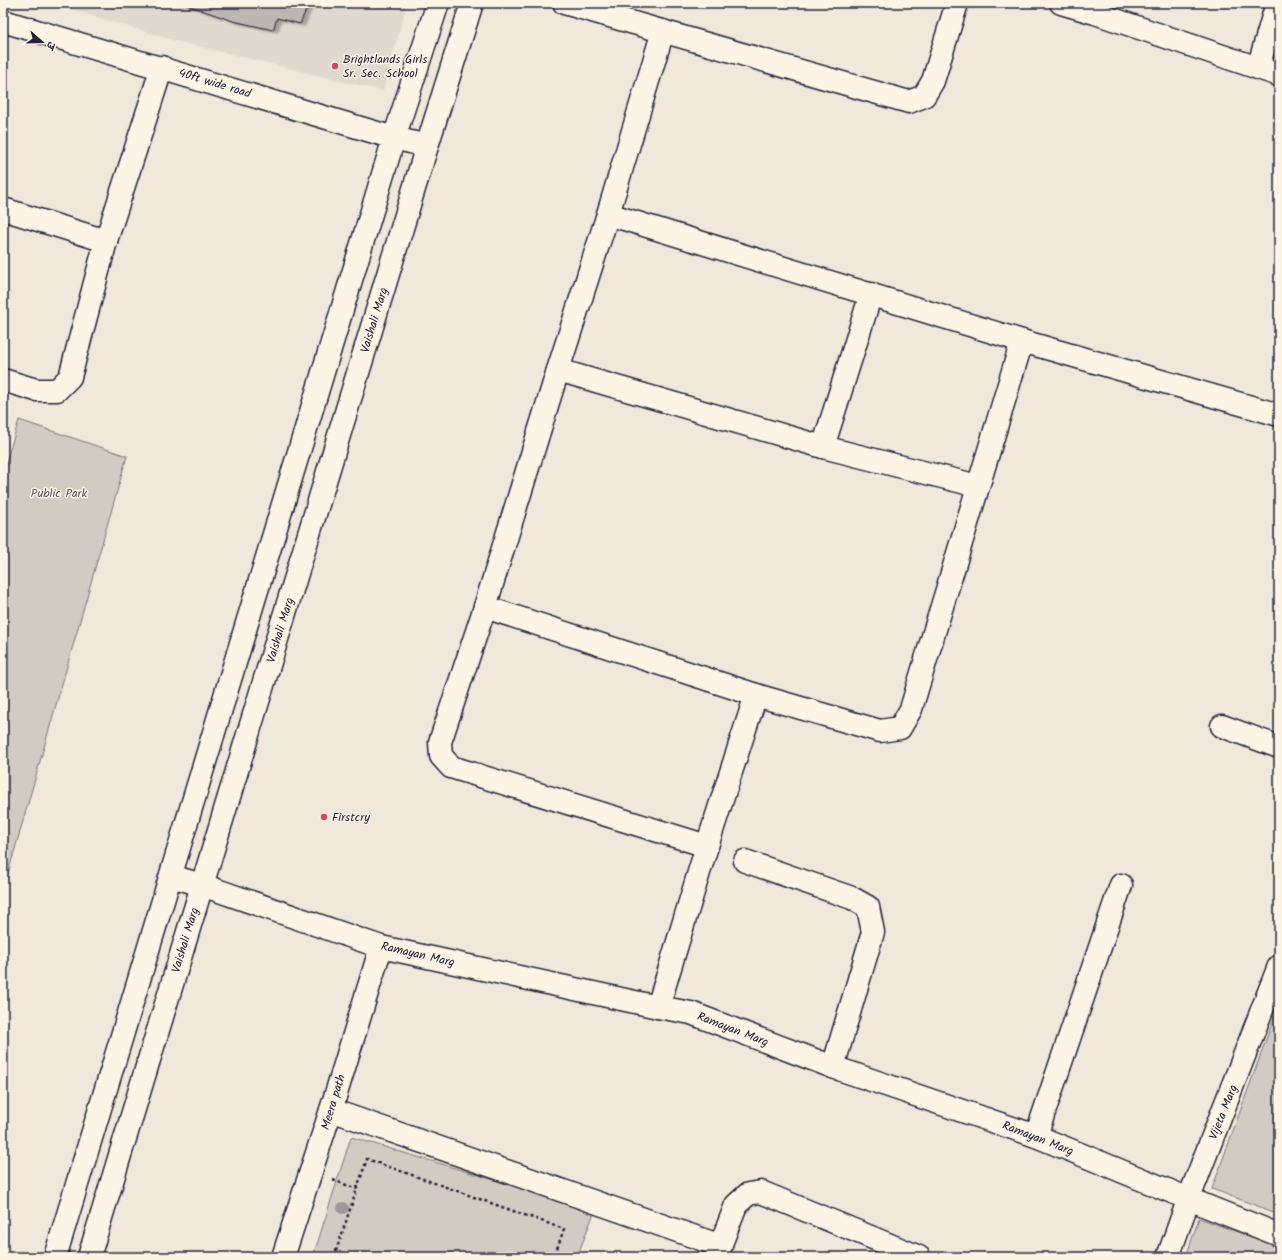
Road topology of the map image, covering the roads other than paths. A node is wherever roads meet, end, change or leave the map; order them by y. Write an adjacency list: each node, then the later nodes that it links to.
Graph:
1 (438, 3): 13 (street)
2 (472, 3): 14 (street, Vaishali Marg)
3 (564, 3): 9 (street)
4 (957, 3): 9 (street)
5 (1061, 3): 7 (street)
6 (1277, 3): 11 (street)
7 (1097, 8): 11 (street)
8 (3, 21): 10 (street, 40ft wide road)
9 (663, 31): 16 (street)
10 (162, 67): 13 (street, 40ft wide road); 17 (street)
11 (1258, 68): 12 (street)
12 (1279, 75)
13 (394, 138): 14 (street, 40ft wide road); 31 (street)
14 (427, 146): 32 (street, Vaishali Marg)
15 (3, 209): 17 (street)
16 (608, 214): 18 (street); 20 (street)
17 (106, 241): 21 (street)
18 (871, 294): 19 (street); 23 (street)
19 (1022, 341): 22 (street); 24 (street)
20 (558, 370): 23 (street); 25 (street)
21 (3, 380)
22 (1279, 415)
23 (823, 447): 24 (street)
24 (978, 486): 26 (street)
25 (485, 607): 26 (street); 29 (street)
26 (756, 695): 29 (street)
27 (1222, 726): 28 (street)
28 (1279, 747)
29 (707, 846): 36 (street)
30 (745, 861): 37 (street)
31 (171, 876): 32 (street, Ramayan Marg); 43 (street)
32 (202, 885): 34 (street, Ramayan Marg); 44 (street, Vaishali Marg)
33 (1121, 885): 39 (street)
34 (381, 947): 36 (street, Ramayan Marg); 38 (street, Meera path)
35 (1279, 966): 40 (street, Vijeta Marg)
36 (658, 1008): 37 (street, Ramayan Marg)
37 (833, 1067): 39 (street, Ramayan Marg)
38 (331, 1110): 42 (street); 45 (street, Meera path)
39 (1036, 1136): 40 (street, Ramayan Marg)
40 (1189, 1198): 41 (street, Ramayan Marg); 47 (street, Vijeta Marg)
41 (1279, 1235)
42 (718, 1251): 46 (street)
43 (55, 1257)
44 (89, 1257)
45 (283, 1257)
46 (919, 1257)
47 (1168, 1257)

